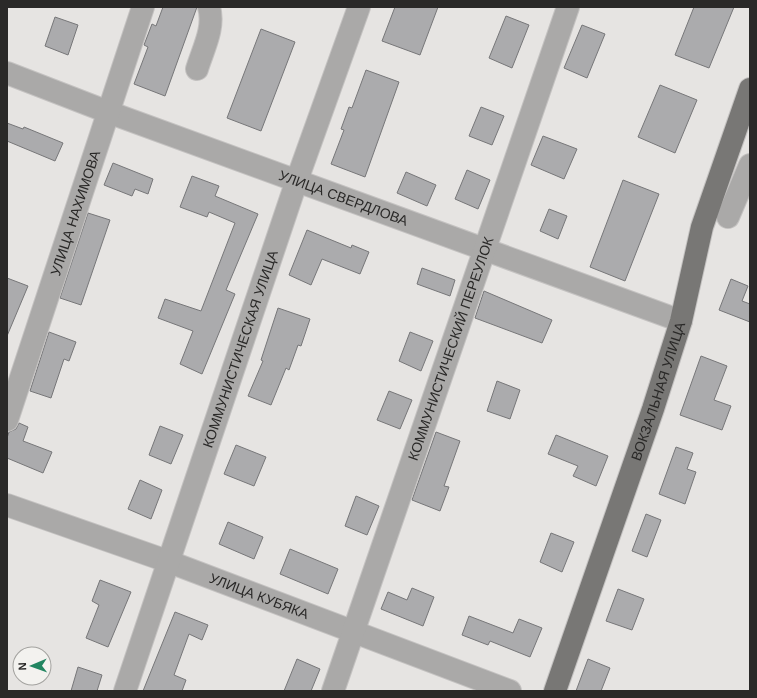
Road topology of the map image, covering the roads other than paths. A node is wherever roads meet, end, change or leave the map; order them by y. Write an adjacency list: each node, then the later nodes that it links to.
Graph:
1 (143, 7): 8 (street, УЛИЦА НАХИМОВА)
2 (209, 7): 5 (street)
3 (359, 7): 10 (street, КОММУНИСТИЧЕСКАЯ УЛИЦА)
4 (568, 7): 12 (street, КОММУНИСТИЧЕСКИЙ ПЕРЕУЛОК)
5 (197, 69)
6 (7, 73): 8 (street, УЛИЦА СВЕРДЛОВА)
7 (750, 89): 13 (main road, ВОКЗАЛЬНАЯ УЛИЦА)
8 (108, 112): 10 (street, УЛИЦА СВЕРДЛОВА); 14 (street, УЛИЦА НАХИМОВА)
9 (750, 165): 11 (street)
10 (297, 180): 12 (street, УЛИЦА СВЕРДЛОВА); 16 (street, КОММУНИСТИЧЕСКАЯ УЛИЦА)
11 (728, 217)
12 (484, 249): 13 (street, УЛИЦА СВЕРДЛОВА); 17 (street, КОММУНИСТИЧЕСКИЙ ПЕРЕУЛОК)
13 (681, 321): 21 (main road, ВОКЗАЛЬНАЯ УЛИЦА)
14 (7, 420)
15 (7, 505): 16 (street, УЛИЦА КУБЯКА)
16 (167, 562): 17 (street, УЛИЦА КУБЯКА); 18 (street, КОММУНИСТИЧЕСКАЯ УЛИЦА)
17 (353, 631): 19 (street, КОММУНИСТИЧЕСКИЙ ПЕРЕУЛОК); 20 (street, УЛИЦА КУБЯКА)
18 (125, 691)
19 (332, 691)
20 (510, 691)
21 (555, 691)

